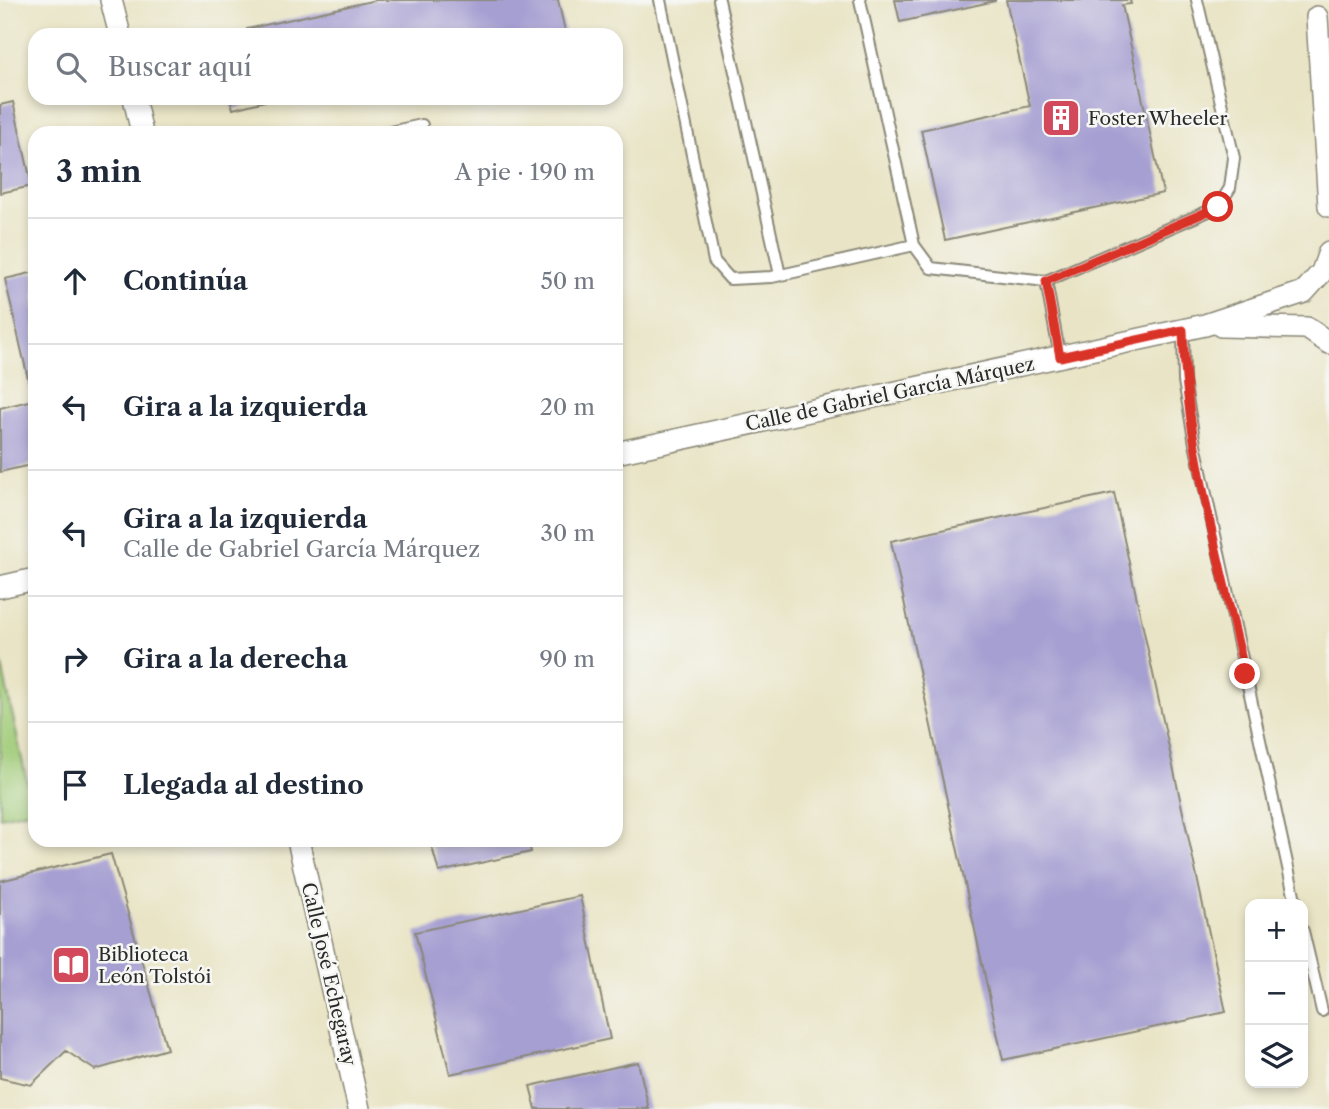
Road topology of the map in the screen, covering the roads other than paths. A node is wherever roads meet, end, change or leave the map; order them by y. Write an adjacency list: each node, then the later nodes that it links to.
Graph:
1 (111, 0): 7 (street)
2 (660, 0): 16 (lane)
3 (719, 0): 16 (lane)
4 (860, 0): 14 (lane)
5 (1197, 0): 17 (lane)
6 (1316, 9): 9 (street); 13 (street)
7 (118, 28)
8 (136, 105): 11 (street)
9 (1329, 107)
10 (422, 125): 12 (lane)
11 (140, 126)
12 (417, 126)
13 (1329, 206)
14 (914, 245): 16 (lane); 17 (lane)
15 (1329, 253): 18 (street, Calle de Gabriel García Márquez)
16 (780, 275)
17 (1046, 281): 21 (lane)
18 (1205, 325): 19 (street, Calle de Gabriel García Márquez); 20 (street, Calle de Gabriel García Márquez)
19 (1183, 330): 21 (street, Calle de Gabriel García Márquez); 26 (lane)
20 (1329, 343)
21 (1060, 357): 22 (street, Calle de Gabriel García Márquez)
22 (623, 451)
23 (28, 581): 24 (street)
24 (0, 587)
25 (300, 847): 29 (street, Calle José Echegaray)
26 (1296, 899)
27 (1308, 952): 28 (lane)
28 (1322, 1011)
29 (359, 1109)

